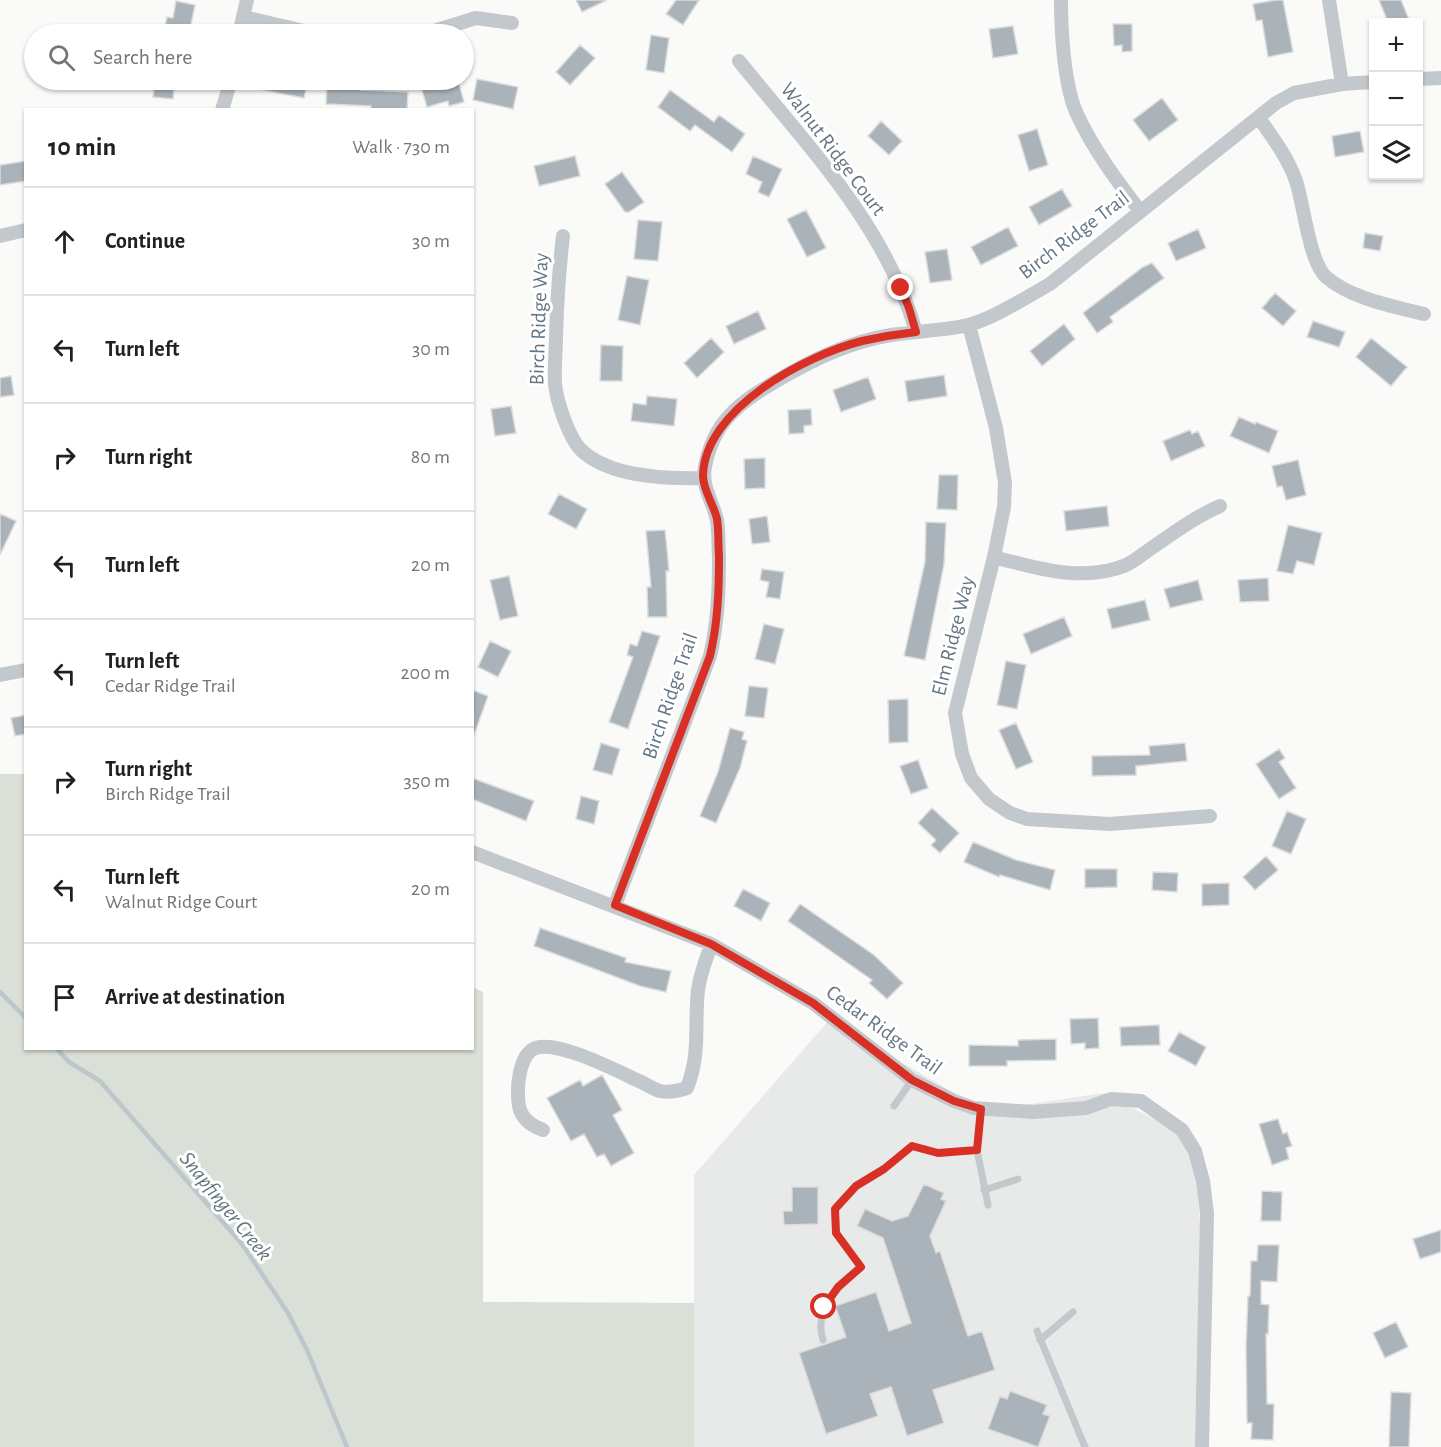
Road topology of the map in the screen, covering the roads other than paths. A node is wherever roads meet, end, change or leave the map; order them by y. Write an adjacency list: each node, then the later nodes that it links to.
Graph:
1 (247, 0): 4 (street)
2 (1060, 0): 17 (street)
3 (1329, 0): 13 (street)
4 (243, 17): 6 (street); 7 (street)
5 (512, 22): 8 (street)
6 (242, 24)
7 (273, 24)
8 (456, 24)
9 (739, 61): 23 (street, Walnut Ridge Court)
10 (1441, 78): 11 (street)
11 (1423, 79)
12 (1369, 82): 13 (street, Birch Ridge Trail)
13 (1342, 84): 16 (street, Birch Ridge Trail)
14 (228, 90): 15 (street)
15 (223, 108)
16 (1259, 118): 17 (street, Birch Ridge Trail); 21 (street)
17 (1140, 211): 22 (street, Birch Ridge Trail)
18 (24, 230): 19 (street)
19 (0, 236)
20 (563, 236): 24 (street, Birch Ridge Way)
21 (1424, 314)
22 (969, 325): 23 (street, Birch Ridge Trail); 26 (street, Elm Ridge Way)
23 (916, 332): 24 (street, Birch Ridge Trail)
24 (703, 478): 31 (street, Birch Ridge Trail)
25 (1220, 506): 26 (street)
26 (994, 557): 29 (street, Elm Ridge Way)
27 (24, 670): 28 (street)
28 (0, 675)
29 (1210, 816)
30 (474, 853): 31 (street, Cedar Ridge Trail)
31 (615, 905): 32 (street, Cedar Ridge Trail)
32 (711, 944): 33 (street, Cedar Ridge Trail); 36 (street)
33 (912, 1080): 34 (lane); 35 (street, Cedar Ridge Trail)
34 (894, 1106)
35 (981, 1109): 37 (lane); 46 (street, Cedar Ridge Trail)
36 (543, 1130)
37 (977, 1150): 39 (lane); 43 (lane)
38 (1018, 1179): 39 (lane)
39 (984, 1190): 40 (lane)
40 (988, 1204)
41 (1073, 1312): 44 (lane)
42 (1037, 1331): 44 (lane)
43 (823, 1340)
44 (1040, 1340): 45 (lane)
45 (1085, 1447)
46 (1202, 1447)

